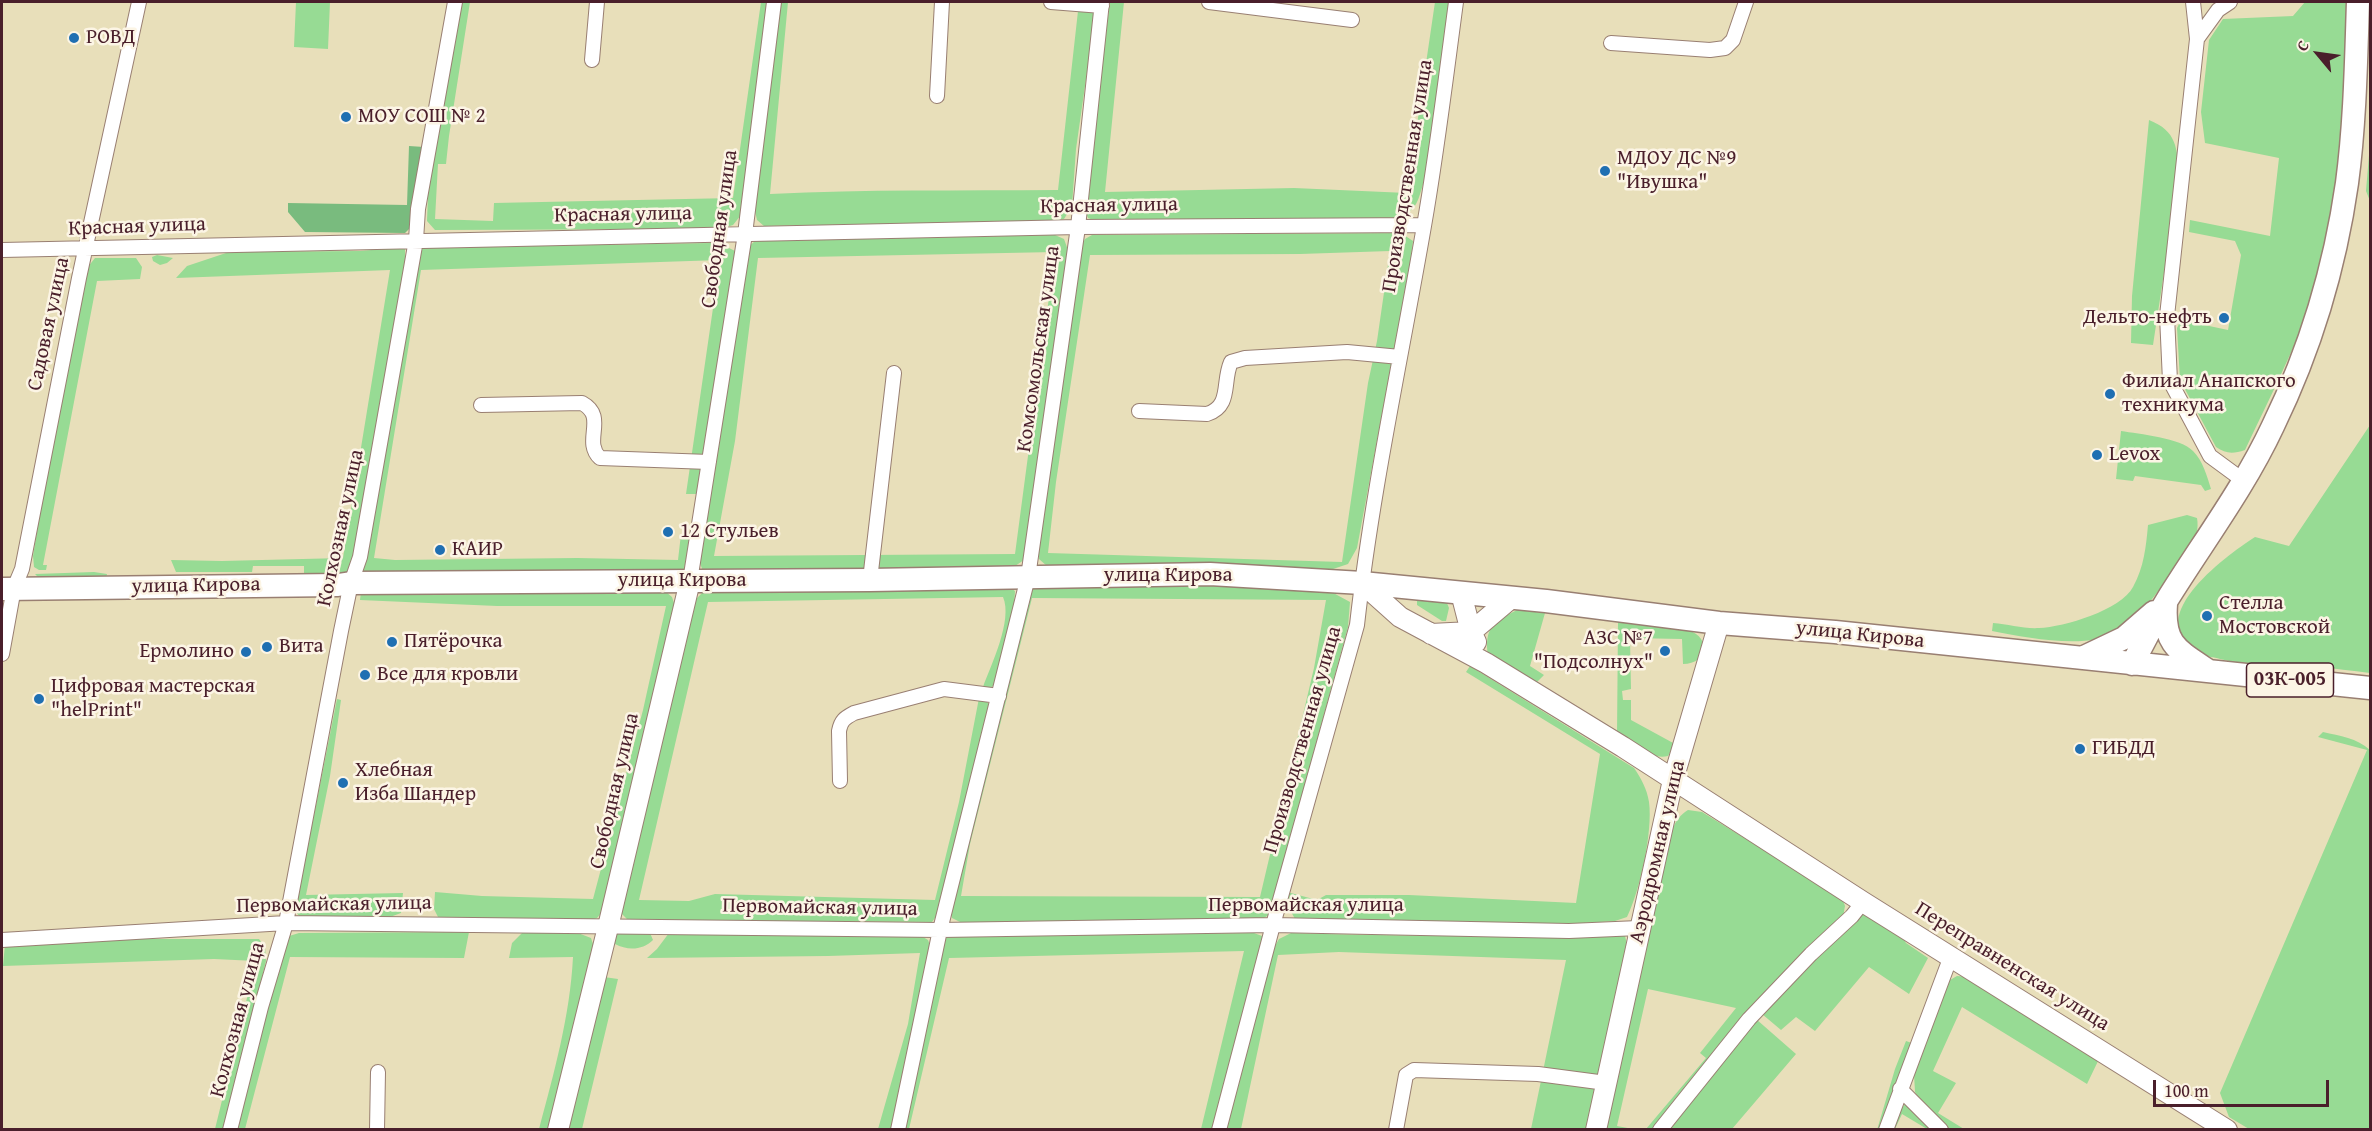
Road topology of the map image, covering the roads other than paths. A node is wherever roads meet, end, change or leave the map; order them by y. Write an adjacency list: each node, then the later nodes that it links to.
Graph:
1 (140, 2): 24 (street, Садовая улица)
2 (454, 2): 22 (street, Колхозная улица)
3 (597, 2): 17 (street)
4 (774, 2): 21 (street, Свободная улица)
5 (942, 2): 18 (street)
6 (1051, 2): 13 (street, Комсомольская улица)
7 (1209, 2): 14 (street)
8 (1456, 2): 19 (street, Производственная улица)
9 (1746, 2): 16 (street)
10 (2193, 2): 15 (street)
11 (2230, 2): 15 (street)
12 (2358, 2): 30 (main road)
13 (1102, 4): 20 (street, Комсомольская улица)
14 (1352, 20)
15 (2197, 39): 30 (street)
16 (1611, 43)
17 (592, 60)
18 (937, 96)
19 (1424, 225): 20 (street, Красная улица); 25 (street, Производственная улица)
20 (1078, 227): 21 (street, Красная улица); 31 (street, Комсомольская улица)
21 (746, 234): 22 (street, Красная улица); 29 (street, Свободная улица)
22 (416, 240): 24 (street, Красная улица); 34 (street, Колхозная улица)
23 (2, 250): 24 (street, Красная улица)
24 (86, 250): 37 (street, Садовая улица)
25 (1400, 357): 28 (street); 35 (street, Производственная улица)
26 (894, 373): 32 (street)
27 (481, 405): 29 (street)
28 (1139, 411)
29 (709, 462): 33 (street, Свободная улица)
30 (2244, 481): 40 (main road)
31 (1028, 577): 32 (main road, улица Кирова); 35 (main road, улица Кирова); 51 (street, Комсомольская улица)
32 (870, 580): 33 (main road, улица Кирова)
33 (690, 581): 34 (main road, улица Кирова); 57 (street, Свободная улица)
34 (351, 582): 37 (main road, улица Кирова); 55 (street, Колхозная улица)
35 (1362, 583): 36 (main road, улица Кирова); 41 (street); 56 (street, Производственная улица)
36 (1404, 588): 38 (main road, улица Кирова); 41 (street)
37 (8, 589): 45 (street, Садовая улица)
38 (1461, 593): 39 (main road, улица Кирова); 43 (street)
39 (1510, 599): 42 (main road, улица Кирова); 43 (street)
40 (2167, 601): 46 (main road); 48 (main road); 49 (main road)
41 (1400, 617): 44 (street)
42 (1719, 623): 46 (main road, улица Кирова); 52 (street, Аэродромная улица)
43 (1471, 632): 44 (street); 47 (street)
44 (1431, 634): 47 (street)
45 (2, 654)
46 (2081, 658): 48 (main road, улица Кирова)
47 (1486, 663): 52 (street)
48 (2132, 664): 49 (main road, улица Кирова / 03К-005)
49 (2210, 672): 50 (main road, 03К-005)
50 (2370, 688)
51 (999, 696): 53 (street); 59 (street, Комсомольская улица)
52 (1673, 780): 54 (street, Переправненская улица); 58 (street, Аэродромная улица)
53 (840, 782)
54 (1863, 902): 61 (street, Переправненская улица); 72 (street)
55 (286, 923): 57 (street, Первомайская улица); 60 (street, Первомайская улица); 65 (street, Колхозная улица)
56 (1273, 925): 58 (street, Первомайская улица); 59 (street, Первомайская улица); 69 (street, Производственная улица)
57 (608, 927): 59 (street, Первомайская улица); 67 (street, Свободная улица)
58 (1639, 928): 63 (street, Аэродромная улица)
59 (940, 930): 68 (street, Комсомольская улица)
60 (2, 940)
61 (1951, 956): 64 (street); 75 (street, Переправненская улица)
62 (378, 1072): 66 (street)
63 (1606, 1083): 70 (street); 71 (street, Аэродромная улица)
64 (1900, 1089): 73 (street); 74 (street)
65 (230, 1130)
66 (377, 1130)
67 (558, 1130)
68 (898, 1130)
69 (1220, 1130)
70 (1396, 1130)
71 (1596, 1130)
72 (1660, 1130)
73 (1886, 1130)
74 (1941, 1130)
75 (2227, 1130)

